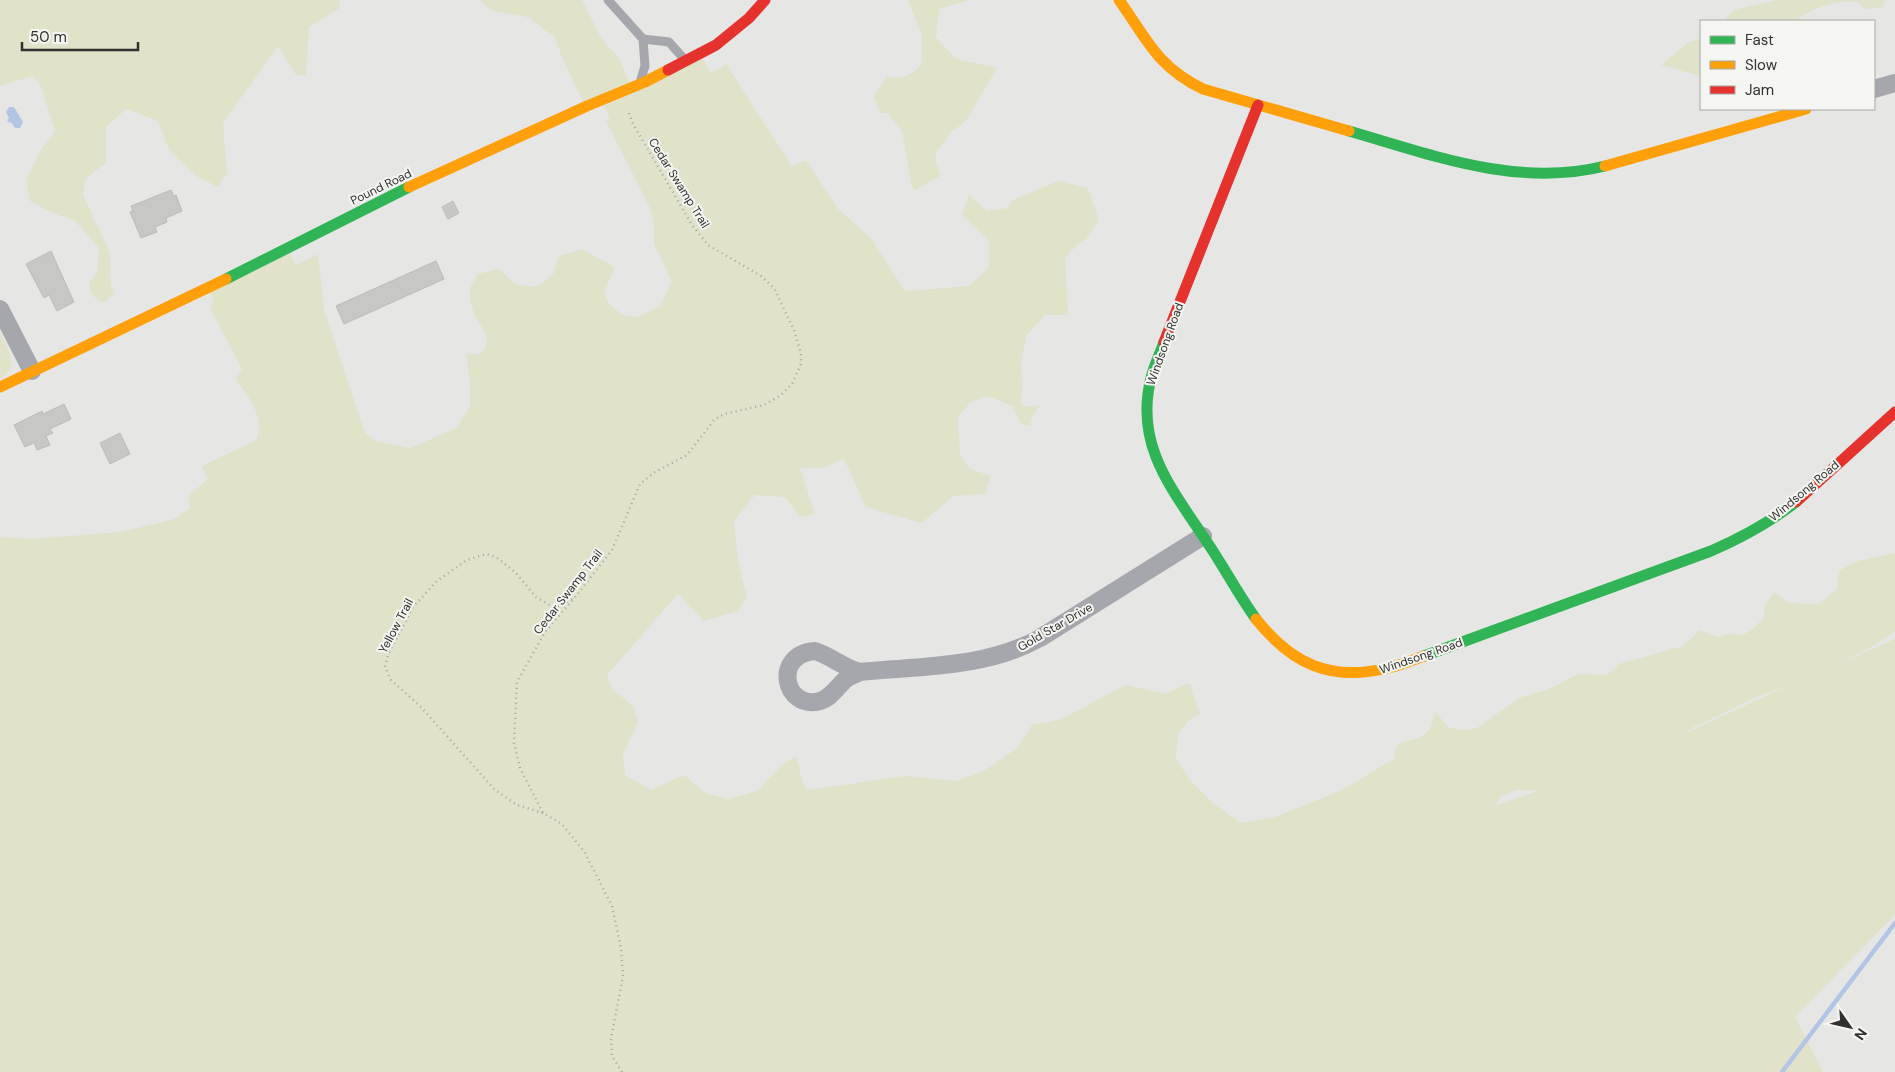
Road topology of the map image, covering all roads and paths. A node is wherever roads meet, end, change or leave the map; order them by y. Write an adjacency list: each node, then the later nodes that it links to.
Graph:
1 (608, 0): 4 (lane)
2 (765, 0): 5 (street, Pound Road)
3 (1119, 0): 10 (street)
4 (644, 39): 5 (lane); 7 (lane)
5 (686, 61): 7 (street, Pound Road)
6 (1895, 83): 8 (street)
7 (639, 84): 9 (street, Pound Road)
8 (1875, 89)
9 (621, 92): 13 (street, Pound Road); 17 (path, Cedar Swamp Trail)
10 (1258, 105): 11 (street); 16 (street, Windsong Road)
11 (1803, 110)
12 (0, 309): 13 (street)
13 (32, 371): 14 (street, Pound Road)
14 (0, 387)
15 (1895, 412): 16 (street, Windsong Road)
16 (1203, 536): 18 (street, Gold Star Drive)
17 (577, 595): 19 (path, Cedar Swamp Trail); 19 (path, Yellow Trail)
18 (860, 672)
19 (543, 813): 20 (path)
20 (622, 1072)

